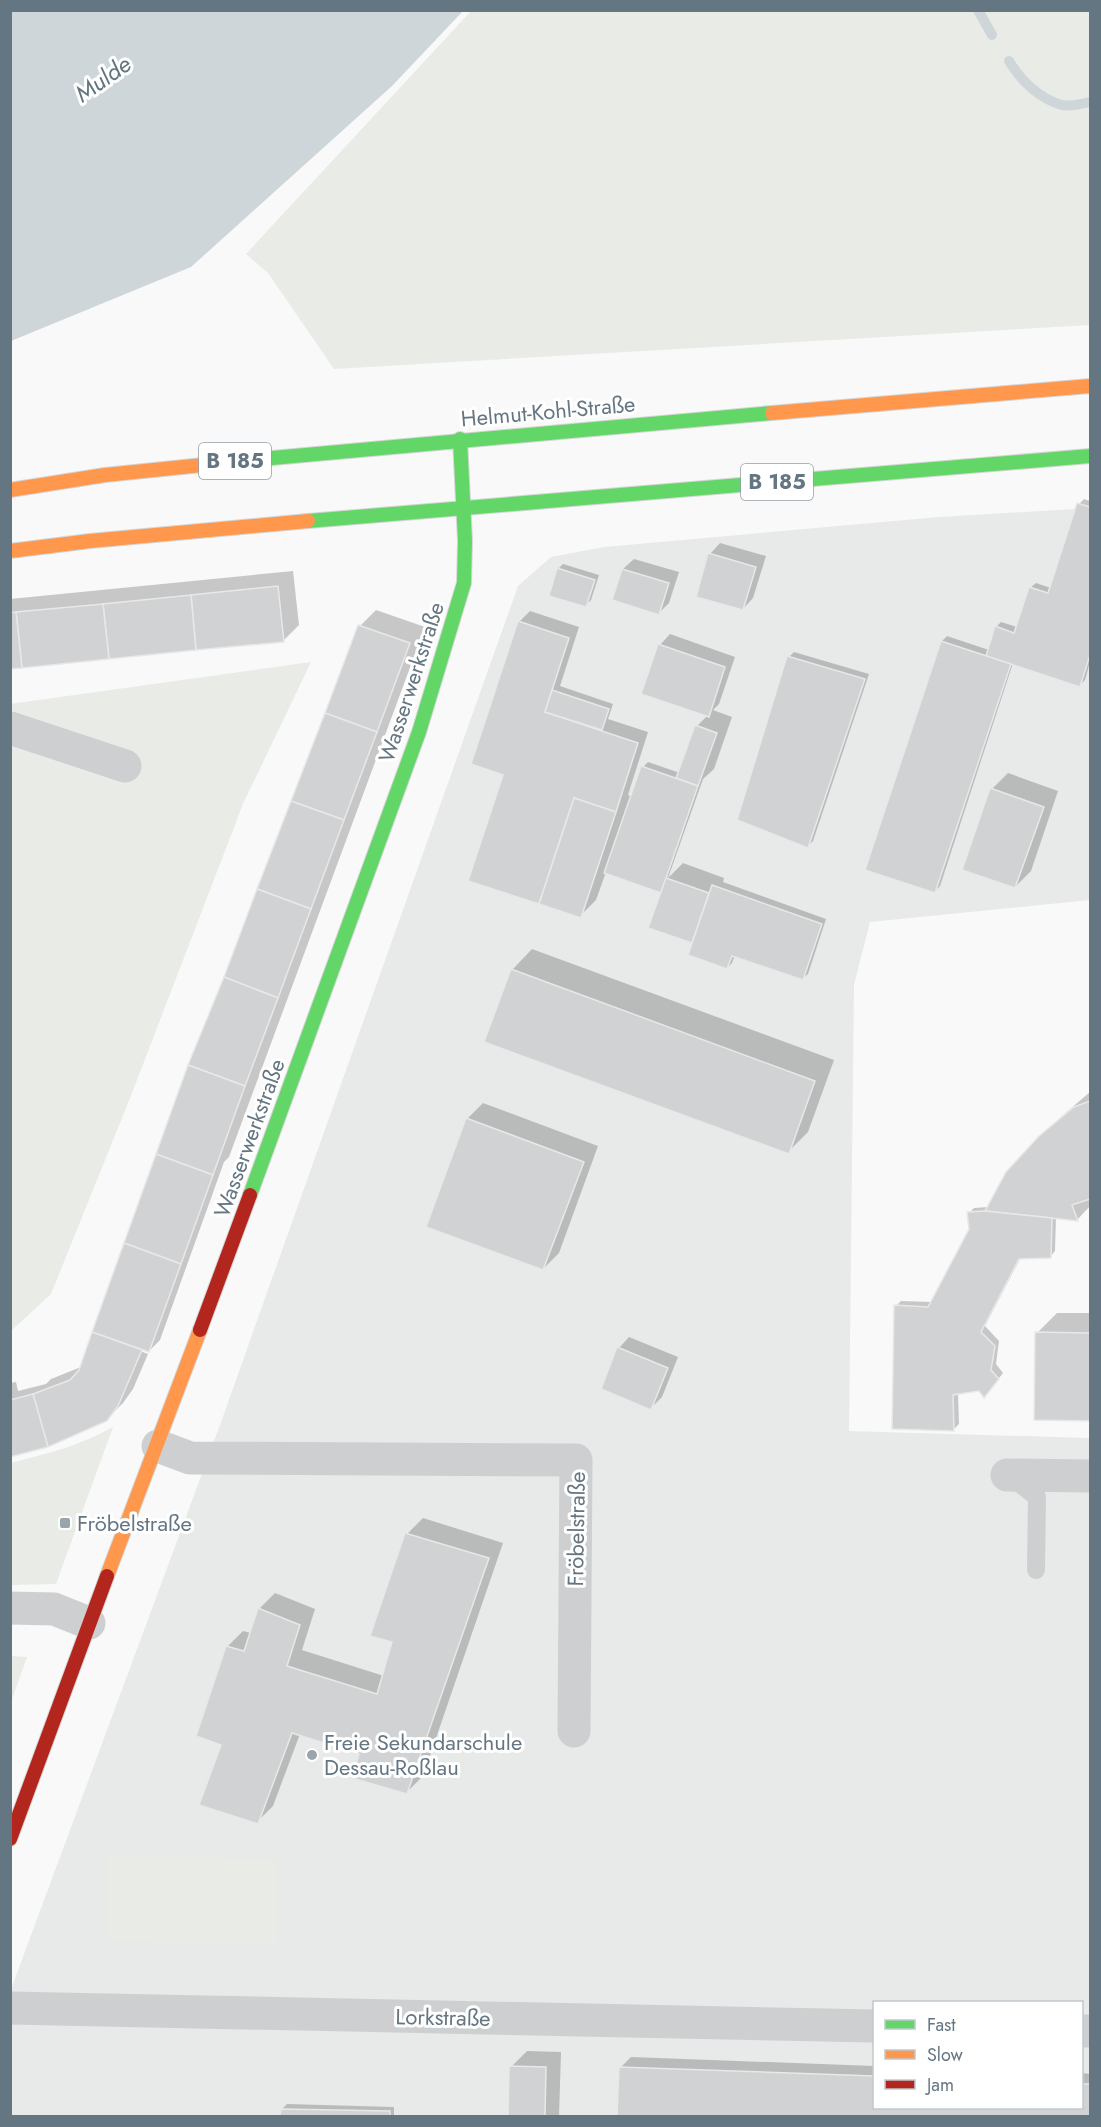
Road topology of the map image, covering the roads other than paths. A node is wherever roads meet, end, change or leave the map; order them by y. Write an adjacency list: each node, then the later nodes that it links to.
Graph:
1 (1090, 386): 2 (main road, Helmut-Kohl-Straße / B 185)
2 (460, 439): 4 (main road, Helmut-Kohl-Straße / B 185); 5 (main road, Wasserwerkstraße)
3 (1090, 456): 5 (main road, B 185)
4 (10, 490)
5 (463, 508): 6 (main road, B 185); 9 (main road, Wasserwerkstraße)
6 (10, 551)
7 (10, 728): 8 (street)
8 (125, 766)
9 (158, 1446): 14 (main road, Wasserwerkstraße); 15 (street, Fröbelstraße)
10 (1007, 1475): 11 (street); 12 (lane)
11 (1090, 1476)
12 (1036, 1570)
13 (10, 1608): 14 (street)
14 (89, 1623): 16 (main road, Wasserwerkstraße)
15 (574, 1731)
16 (10, 1839)
17 (10, 2008): 18 (street, Lorkstraße)
18 (873, 2026)

